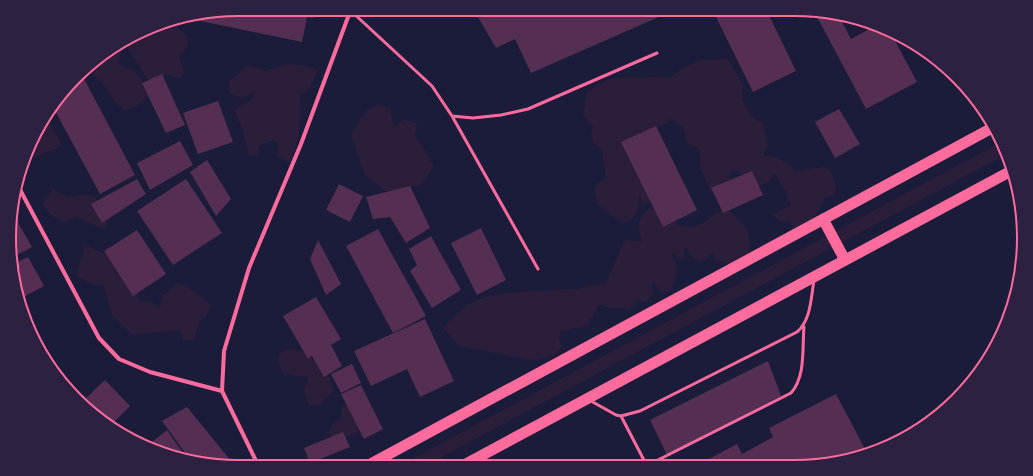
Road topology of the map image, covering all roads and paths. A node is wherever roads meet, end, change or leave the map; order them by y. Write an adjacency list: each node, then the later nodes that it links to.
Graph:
1 (349, 16): 13 (street)
2 (357, 16): 4 (lane)
3 (656, 53): 4 (lane)
4 (452, 116): 10 (lane)
5 (989, 130): 8 (highway)
6 (1007, 173): 9 (highway)
7 (21, 192): 13 (street)
8 (823, 220): 9 (highway); 17 (highway)
9 (845, 260): 11 (highway)
10 (538, 269)
11 (815, 276): 12 (lane); 14 (highway)
12 (804, 328): 15 (lane); 20 (lane)
13 (222, 392): 16 (street)
14 (588, 399): 15 (lane); 18 (highway)
15 (621, 416): 19 (lane)
16 (256, 460)
17 (379, 460)
18 (473, 460)
19 (644, 460)
20 (657, 460)

